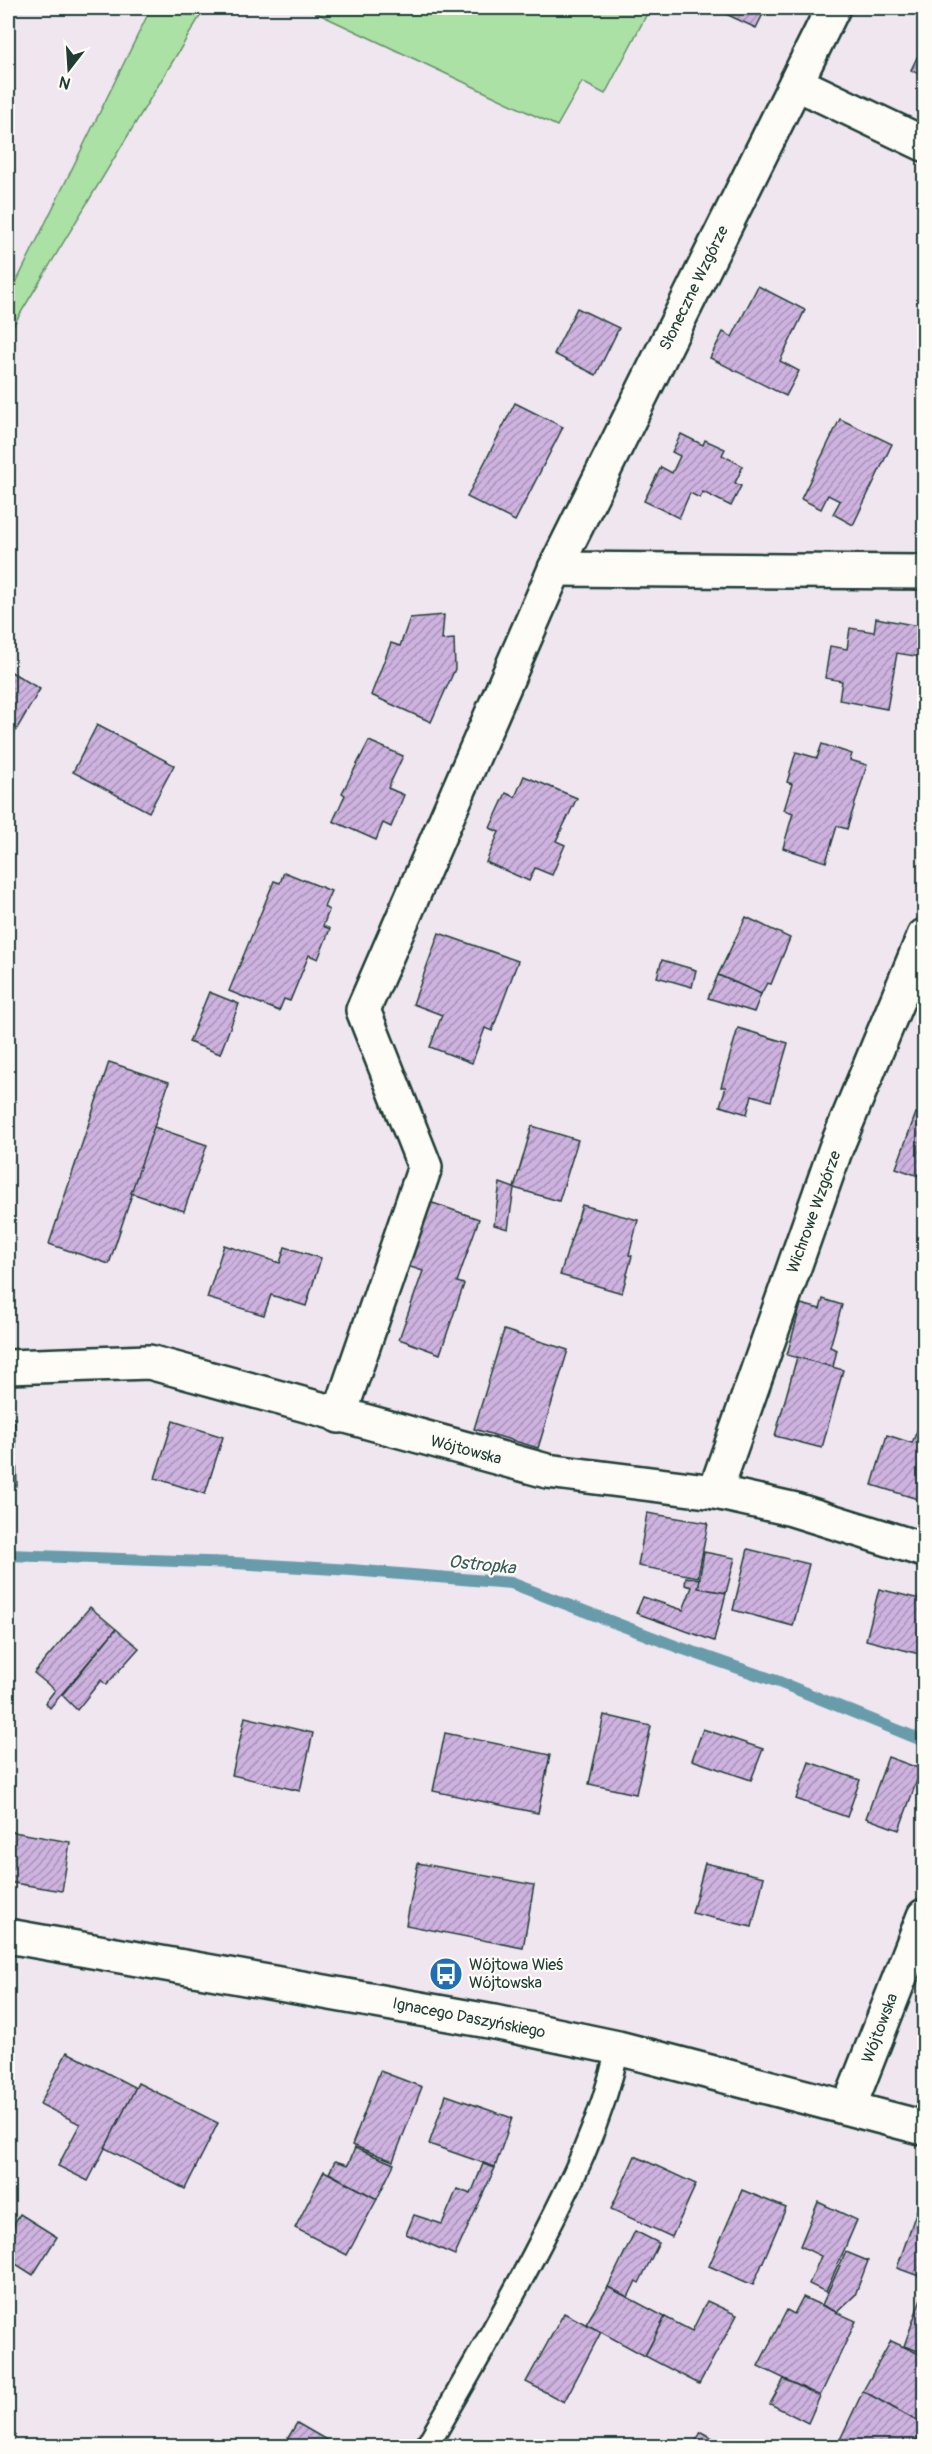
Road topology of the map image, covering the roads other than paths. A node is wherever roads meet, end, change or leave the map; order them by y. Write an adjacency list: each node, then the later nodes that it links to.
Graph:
1 (833, 8): 2 (street, Słoneczne Wzgórze)
2 (796, 84): 3 (street); 4 (street, Słoneczne Wzgórze)
3 (924, 144)
4 (555, 569): 5 (street); 8 (street, Słoneczne Wzgórze)
5 (924, 572)
6 (924, 936): 9 (street, Wichrowe Wzgórze)
7 (8, 1368): 8 (street, Wójtowska)
8 (339, 1416): 9 (street, Wójtowska)
9 (715, 1492): 10 (street, Wójtowska)
10 (924, 1550)
11 (924, 1916): 14 (street, Wójtowska)
12 (8, 1936): 13 (street, Ignacego Daszyńskiego)
13 (618, 2048): 14 (street, Ignacego Daszyńskiego); 16 (lane)
14 (849, 2107): 15 (street, Ignacego Daszyńskiego)
15 (924, 2128)
16 (427, 2446)

